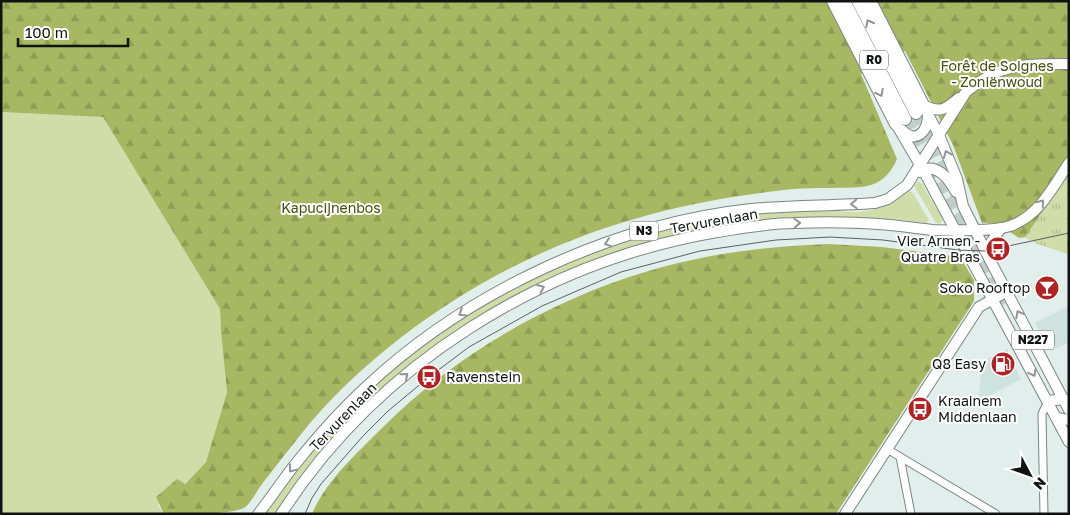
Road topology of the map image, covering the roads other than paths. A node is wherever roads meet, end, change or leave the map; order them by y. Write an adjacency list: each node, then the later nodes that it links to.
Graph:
1 (832, 1): 7 (highway, one-way to 7)
2 (844, 1): 7 (highway, R0)
3 (858, 1): 7 (highway, R0, one-way to 3)
4 (870, 1): 7 (highway)
5 (1069, 64): 6 (main road)
6 (966, 92): 7 (main road); 8 (main road)
7 (914, 115): 8 (main road); 10 (main road)
8 (939, 135): 10 (main road); 11 (main road, one-way to 8)
9 (1069, 163): 12 (main road, Tervurenlaan / N3, one-way to 9)
10 (922, 167): 11 (main road, N227); 14 (main road, N227); 26 (main road, Tervurenlaan / N3, one-way to 26)
11 (963, 206): 13 (main road, N227)
12 (1001, 228): 13 (main road, Tervurenlaan / N3); 15 (main road)
13 (975, 230): 14 (main road, Tervurenlaan / N3); 15 (main road, N227)
14 (956, 231): 17 (main road, N227); 27 (main road, Tervurenlaan / N3, one-way to 14)
15 (985, 251): 16 (main road, N227)
16 (1006, 292): 17 (main road); 18 (main road, N227, one-way to 16)
17 (993, 299): 19 (main road, N227, one-way to 19); 24 (main road)
18 (1066, 400): 19 (main road); 20 (main road, N227)
19 (1048, 401): 21 (main road, N227); 31 (street)
20 (1069, 410)
21 (1056, 418): 22 (main road); 23 (main road, N227)
22 (1069, 420)
23 (1069, 442)
24 (887, 449): 25 (street); 28 (main road)
25 (900, 457): 29 (street); 30 (street)
26 (258, 514)
27 (281, 514)
28 (846, 514)
29 (911, 514)
30 (996, 514)
31 (1044, 514)

